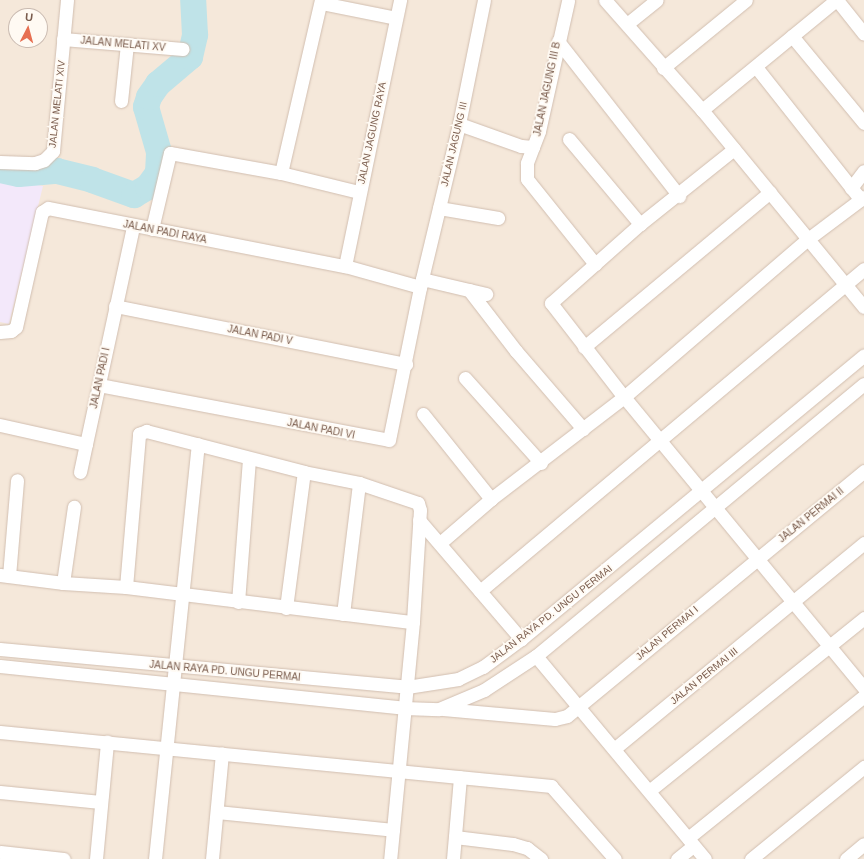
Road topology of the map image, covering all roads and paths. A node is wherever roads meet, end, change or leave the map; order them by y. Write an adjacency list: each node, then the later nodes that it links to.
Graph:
1 (67, 0): 14 (street, JALAN MELATI XIV)
2 (400, 0): 10 (street, JALAN JAGUNG RAYA)
3 (484, 0): 23 (street, JALAN JAGUNG III)
4 (566, 0): 15 (street, JALAN JAGUNG III B)
5 (605, 0): 11 (street)
6 (657, 0): 11 (street)
7 (746, 0): 19 (street)
8 (836, 0): 12 (street); 13 (street)
9 (321, 1): 10 (street); 29 (street)
10 (396, 18): 31 (street, JALAN JAGUNG RAYA)
11 (627, 24): 19 (street)
12 (864, 34)
13 (792, 36): 18 (street); 22 (street)
14 (63, 39): 16 (street, JALAN MELATI XV); 27 (street, JALAN MELATI XIV)
15 (558, 41): 25 (street, JALAN JAGUNG III B); 33 (street)
16 (127, 44): 17 (street, JALAN MELATI XV); 20 (street)
17 (183, 49)
18 (756, 67): 21 (street); 30 (street)
19 (663, 68): 21 (street)
20 (121, 101)
21 (702, 110): 26 (street)
22 (864, 123)
23 (459, 124): 25 (street, JALAN JAGUNG III B); 35 (street, JALAN JAGUNG III)
24 (569, 139): 37 (street)
25 (533, 147): 41 (street)
26 (734, 149): 32 (street); 33 (street)
27 (0, 162)
28 (864, 171): 30 (street)
29 (280, 173): 31 (street); 39 (street)
30 (852, 188): 34 (street)
31 (359, 192): 42 (street, JALAN JAGUNG RAYA)
32 (770, 192): 40 (street); 51 (street)
33 (679, 196): 37 (street)
34 (862, 198): 40 (street)
35 (439, 208): 36 (street); 44 (street, JALAN JAGUNG III)
36 (498, 218)
37 (640, 224): 41 (street)
38 (133, 226): 39 (street, JALAN PADI RAYA); 48 (street, JALAN PADI I); 50 (street, JALAN PADI RAYA)
39 (152, 230): 42 (street, JALAN PADI RAYA)
40 (808, 239): 45 (street); 57 (street)
41 (595, 264): 51 (street)
42 (345, 266): 44 (street, JALAN PADI RAYA)
43 (864, 269): 45 (street)
44 (421, 283): 46 (street, JALAN PADI RAYA); 53 (street, JALAN PADI VI)
45 (845, 284): 49 (street); 61 (street)
46 (469, 290): 47 (street, JALAN PADI RAYA); 60 (street)
47 (486, 294)
48 (115, 306): 53 (street, JALAN PADI V); 56 (street, JALAN PADI I)
49 (864, 308)
50 (0, 332)
51 (584, 347): 57 (street)
52 (864, 356): 71 (street, JALAN RAYA PD. UNGU PERMAI)
53 (406, 364): 56 (street, JALAN PADI VI)
54 (465, 378): 65 (street)
55 (864, 384): 74 (street, JALAN RAYA PD. UNGU PERMAI)
56 (99, 386): 62 (street, JALAN PADI I)
57 (624, 397): 60 (street); 61 (street)
58 (423, 414): 72 (street)
59 (0, 425): 62 (street)
60 (583, 429): 65 (street)
61 (659, 439): 71 (street); 82 (street)
62 (86, 444): 67 (street, JALAN PADI I)
63 (198, 444): 64 (street); 81 (street); 83 (street)
64 (249, 458): 68 (street); 84 (street)
65 (541, 463): 72 (street)
66 (864, 471): 78 (street, JALAN PERMAI II)
67 (80, 472)
68 (304, 472): 70 (street); 86 (street)
69 (17, 480): 79 (street)
70 (359, 483): 75 (street); 87 (street)
71 (703, 492): 74 (street); 90 (street, JALAN RAYA PD. UNGU PERMAI)
72 (491, 499): 76 (street)
73 (74, 508): 80 (street)
74 (715, 508): 78 (street); 93 (street, JALAN RAYA PD. UNGU PERMAI)
75 (419, 520): 76 (street); 89 (street)
76 (440, 543): 82 (street)
77 (864, 544): 85 (street, JALAN PERMAI III)
78 (757, 558): 85 (street); 100 (street, JALAN PERMAI I)
79 (4, 576): 80 (street)
80 (64, 584): 81 (street)
81 (126, 587): 83 (street)
82 (480, 591): 90 (street)
83 (181, 595): 84 (street); 95 (street)
84 (238, 602): 86 (street)
85 (794, 603): 91 (street); 106 (street, JALAN PERMAI III)
86 (286, 608): 87 (street)
87 (343, 614): 89 (street)
88 (864, 618): 91 (street)
89 (413, 622): 97 (street)
90 (521, 639): 97 (street, JALAN RAYA PD. UNGU PERMAI)
91 (830, 646): 98 (street); 111 (street)
92 (0, 649): 95 (street, JALAN RAYA PD. UNGU PERMAI)
93 (536, 656): 100 (street); 102 (street, JALAN RAYA PD. UNGU PERMAI)
94 (0, 666): 96 (street, JALAN RAYA PD. UNGU PERMAI)
95 (173, 666): 96 (street); 97 (street, JALAN RAYA PD. UNGU PERMAI)
96 (171, 684): 101 (street, JALAN RAYA PD. UNGU PERMAI); 105 (street)
97 (407, 687): 101 (street)
98 (864, 688)
99 (864, 696): 117 (street)
100 (578, 707): 102 (street, JALAN PERMAI I); 106 (street)
101 (404, 708): 102 (street, JALAN RAYA PD. UNGU PERMAI); 109 (street)
102 (439, 709)
103 (0, 732): 104 (street)
104 (107, 742): 105 (street); 113 (street)
105 (164, 748): 107 (street); 122 (street)
106 (614, 749): 111 (street)
107 (222, 753): 109 (street); 114 (street)
108 (864, 767): 130 (street)
109 (399, 770): 110 (street); 115 (street)
110 (460, 777): 116 (street); 127 (street)
111 (649, 791): 117 (street)
112 (0, 792): 113 (street)
113 (101, 802): 121 (street)
114 (217, 812): 115 (street); 123 (street)
115 (393, 830): 124 (street)
116 (455, 837): 125 (street); 126 (street)
117 (691, 842): 128 (street); 129 (street)
118 (864, 844): 131 (street)
119 (0, 852): 120 (street)
120 (64, 859)
121 (96, 859)
122 (155, 859)
123 (212, 859)
124 (390, 859)
125 (453, 859)
126 (541, 859)
127 (615, 859)
128 (677, 859)
129 (705, 859)
130 (751, 859)
131 (846, 859)

